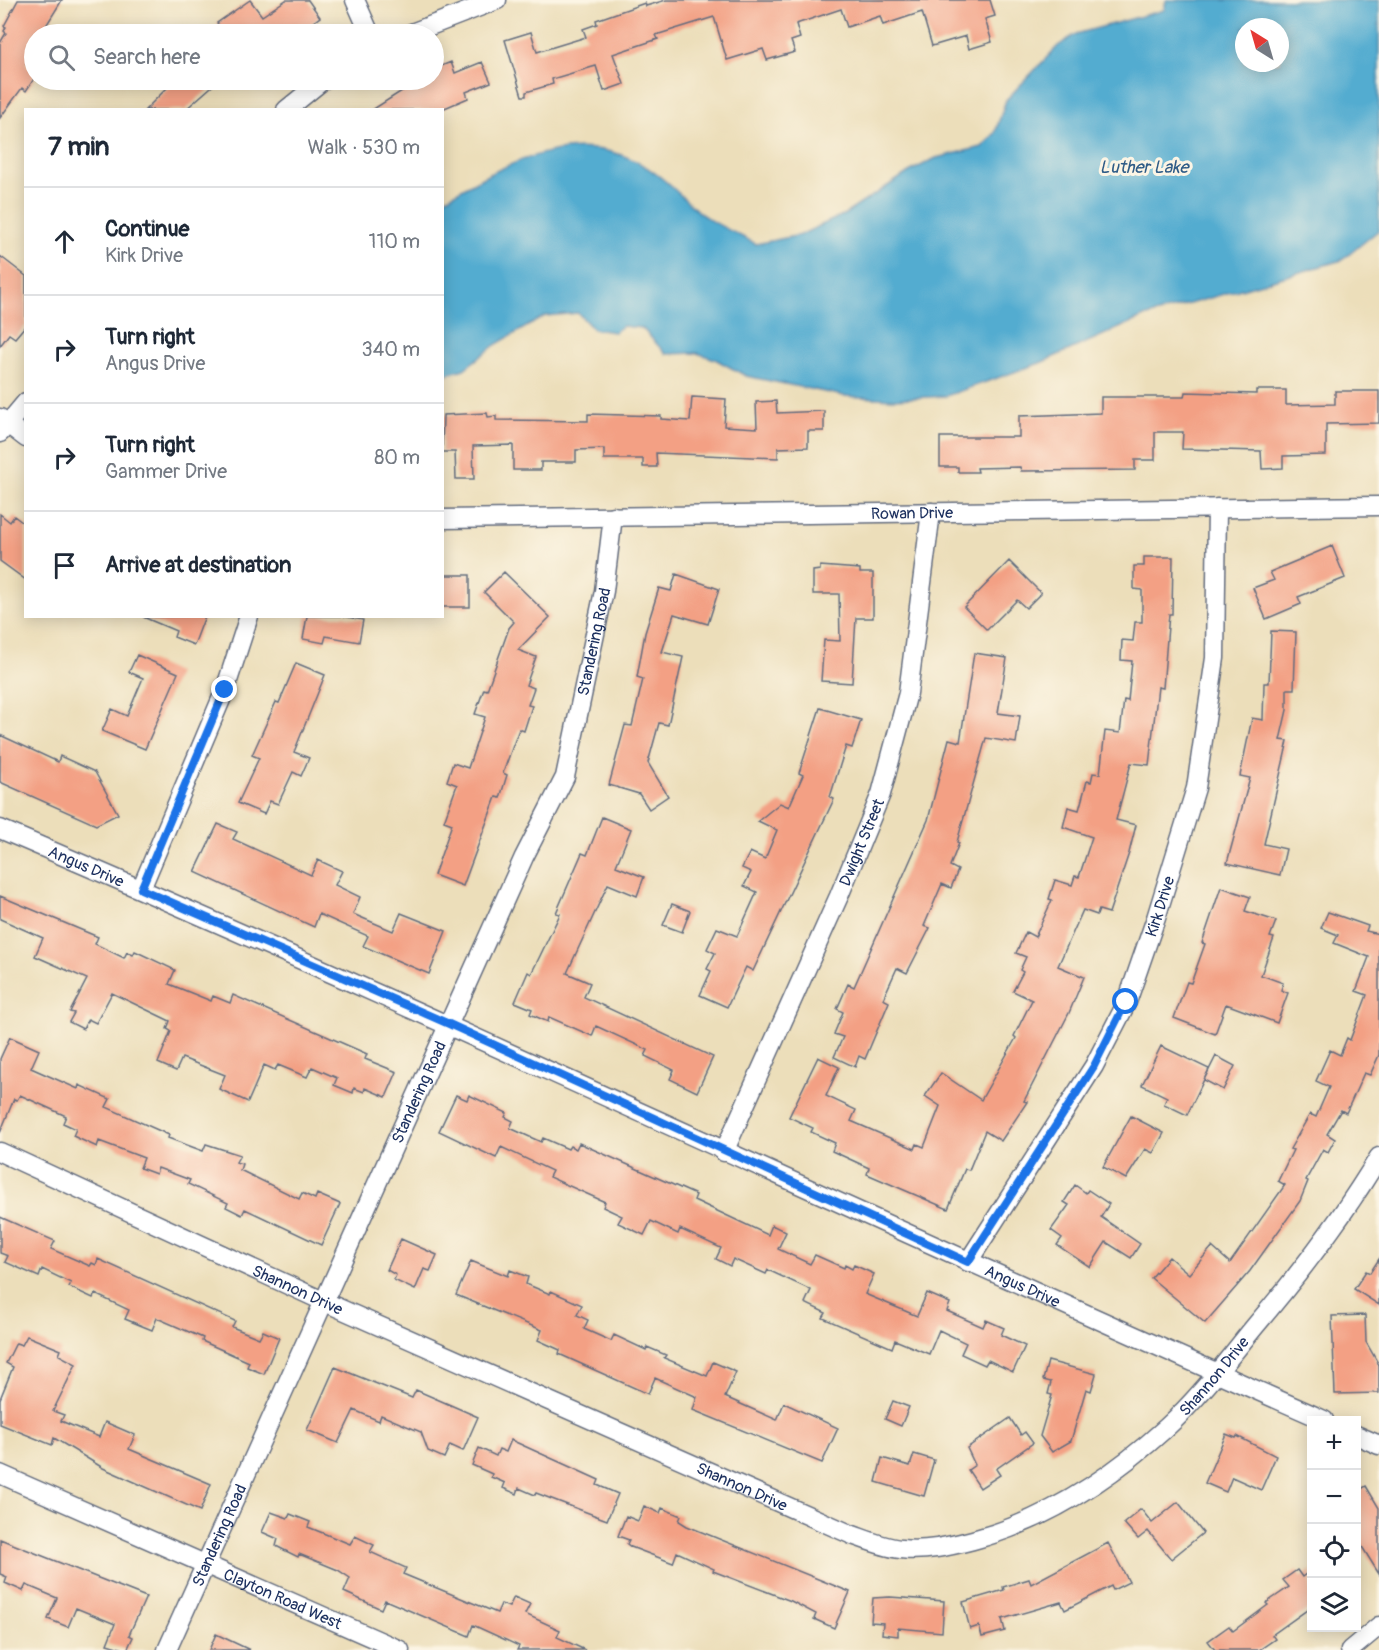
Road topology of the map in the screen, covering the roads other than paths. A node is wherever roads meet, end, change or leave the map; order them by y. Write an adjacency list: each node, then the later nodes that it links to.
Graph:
1 (355, 0): 3 (street)
2 (497, 0): 4 (street)
3 (366, 24)
4 (434, 24)
5 (311, 90): 6 (street)
6 (288, 108)
7 (24, 404): 8 (street)
8 (3, 425): 9 (street)
9 (24, 437)
10 (1379, 506): 11 (street, Rowan Drive)
11 (1217, 508): 12 (street, Rowan Drive); 22 (street, Kirk Drive)
12 (931, 512): 13 (street, Rowan Drive); 20 (street, Dwight Street)
13 (613, 516): 14 (street, Rowan Drive); 18 (street, Standering Road)
14 (444, 519)
15 (248, 618): 17 (street)
16 (0, 829): 17 (street, Angus Drive)
17 (141, 889): 18 (street, Angus Drive)
18 (449, 1024): 20 (street, Angus Drive); 23 (street, Standering Road)
19 (0, 1152): 23 (street, Shannon Drive)
20 (724, 1152): 22 (street, Angus Drive)
21 (1379, 1157): 24 (street, Shannon Drive)
22 (968, 1262): 24 (street, Angus Drive)
23 (325, 1302): 24 (street, Shannon Drive); 29 (street, Standering Road)
24 (1216, 1373): 25 (street, Angus Drive)
25 (1315, 1416)
26 (1361, 1437): 27 (street)
27 (1379, 1445)
28 (0, 1474): 29 (street, Clayton Road West)
29 (205, 1564): 31 (street, Standering Road); 32 (street, Clayton Road West)
30 (1379, 1626): 33 (street)
31 (167, 1650)
32 (399, 1650)
33 (1350, 1650)

